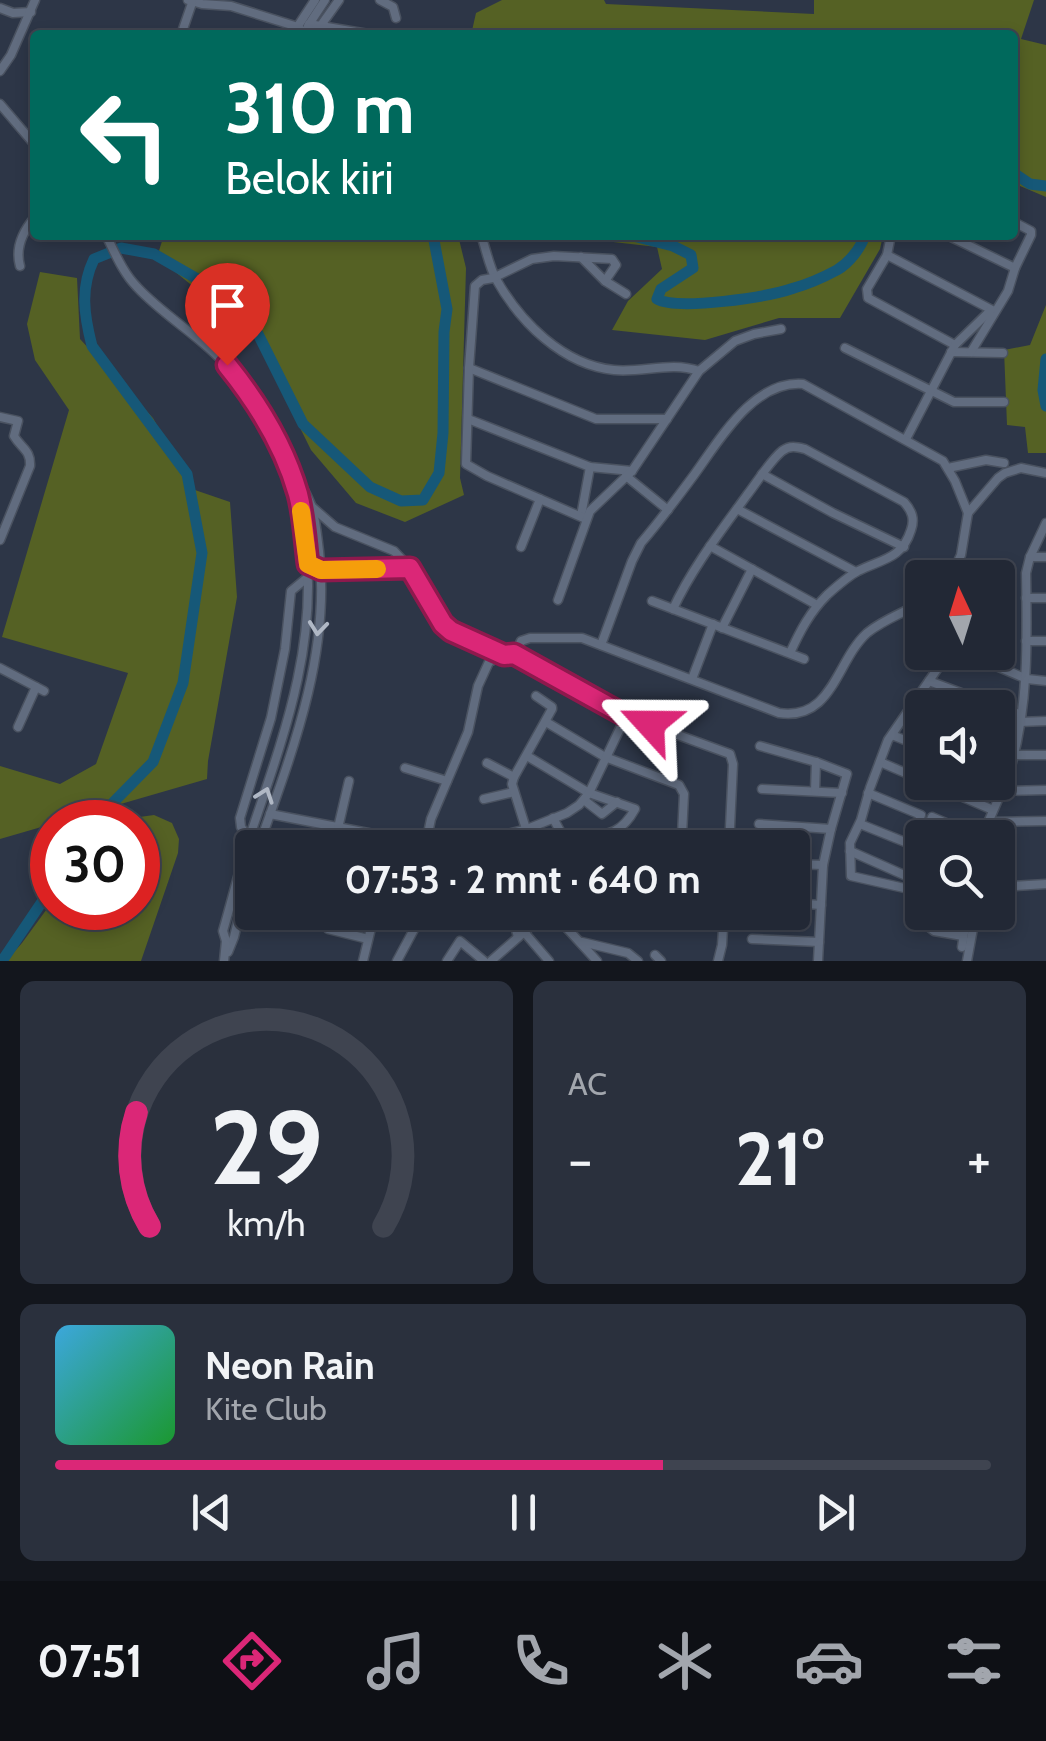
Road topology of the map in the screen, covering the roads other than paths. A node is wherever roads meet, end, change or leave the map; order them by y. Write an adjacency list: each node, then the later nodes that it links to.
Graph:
1 (35, 0): 9 (street)
2 (316, 0): 13 (street)
3 (325, 0): 13 (street)
4 (339, 0): 11 (street)
5 (380, 0): 10 (street)
6 (190, 1): 7 (street); 12 (street)
7 (232, 3): 13 (street)
8 (0, 8): 9 (street)
9 (31, 12): 16 (street)
10 (396, 18)
11 (321, 25): 13 (street); 14 (street); 15 (street)
12 (183, 30)
13 (301, 30)
14 (318, 30)
15 (348, 30)
16 (0, 70)
17 (0, 104): 18 (street)
18 (30, 139)
19 (1018, 224): 28 (street)
20 (30, 225): 27 (street)
21 (108, 240): 47 (street)
22 (483, 240): 29 (street)
23 (890, 240): 25 (street)
24 (956, 240): 28 (street)
25 (887, 255): 32 (street); 35 (street)
26 (581, 258): 29 (street); 30 (street); 30 (street)
27 (20, 266)
28 (1015, 268): 32 (street)
29 (494, 277): 38 (street); 39 (street)
30 (605, 281): 31 (street)
31 (626, 294)
32 (994, 311): 35 (street); 36 (street)
33 (780, 329): 39 (street)
34 (845, 348): 40 (street)
35 (953, 348): 36 (street); 40 (street)
36 (971, 352): 37 (street)
37 (1002, 353)
38 (469, 368): 43 (street); 44 (street)
39 (699, 371): 44 (street)
40 (931, 392): 41 (street); 45 (street)
41 (1004, 402)
42 (0, 417): 61 (street)
43 (468, 419): 48 (street); 53 (street)
44 (667, 419): 51 (street)
45 (906, 439): 49 (street); 57 (street)
46 (1004, 463): 49 (street)
47 (289, 467): 54 (street); 56 (street)
48 (590, 467): 51 (street); 59 (street)
49 (948, 468): 58 (street)
50 (1046, 472): 58 (street)
51 (629, 474): 57 (street); 59 (street)
52 (762, 474): 55 (street); 64 (street); 64 (street)
53 (540, 499): 59 (street); 63 (street)
54 (311, 506): 56 (street); 69 (street); 71 (street)
55 (737, 509): 62 (street); 72 (street)
56 (301, 510): 68 (street)
57 (668, 510): 84 (street)
58 (968, 513): 67 (street)
59 (584, 517): 76 (street)
60 (1046, 523): 65 (street)
61 (0, 540)
62 (710, 546): 70 (street); 79 (street)
63 (520, 547)
64 (904, 547): 72 (street)
65 (1030, 557): 66 (street); 74 (street)
66 (1046, 557)
67 (959, 560)
68 (308, 564): 71 (street); 73 (street)
69 (410, 568): 71 (street); 87 (street)
70 (752, 569): 78 (street); 81 (street)
71 (321, 570): 135 (street, one-way to 135)
72 (856, 572): 78 (street)
73 (308, 577): 145 (street); 146 (street, one-way to 73)
74 (1026, 598): 75 (street); 82 (street)
75 (1046, 598)
76 (558, 600)
77 (652, 601): 79 (street)
78 (817, 605): 85 (street)
79 (673, 609): 81 (street)
80 (905, 610): 92 (street)
81 (717, 626): 85 (street); 92 (street)
82 (1026, 641): 83 (street); 93 (street)
83 (1046, 642)
84 (600, 645): 86 (street); 92 (street)
85 (790, 653): 88 (street)
86 (514, 654): 87 (street); 99 (street)
87 (504, 655): 121 (street)
88 (804, 659)
89 (0, 668): 105 (street)
90 (937, 670): 94 (street)
91 (1006, 670): 93 (street)
92 (692, 678)
93 (1027, 679): 95 (street); 102 (street)
94 (929, 681): 96 (street); 97 (street)
95 (1046, 681)
96 (923, 690)
97 (954, 690)
98 (536, 696): 104 (street)
99 (626, 716): 113 (street); 151 (street)
100 (905, 716): 106 (street)
101 (1015, 716): 102 (street)
102 (1020, 718): 103 (street); 109 (street)
103 (1046, 721)
104 (546, 722): 112 (street); 113 (street)
105 (18, 727)
106 (892, 734): 107 (street); 115 (street)
107 (905, 740)
108 (760, 746): 114 (street)
109 (1015, 746)
110 (1015, 751): 111 (street)
111 (1046, 755)
112 (526, 756): 119 (street); 129 (street)
113 (605, 756): 129 (street); 150 (street)
114 (816, 762): 126 (street); 127 (street)
115 (880, 762): 118 (street); 128 (street)
116 (487, 763): 119 (street)
117 (404, 768): 121 (street)
118 (905, 772)
119 (514, 777): 125 (street)
120 (349, 781): 142 (street)
121 (447, 781): 149 (street)
122 (762, 788): 126 (street)
123 (1046, 790): 124 (street)
124 (1015, 791)
125 (514, 792): 130 (street); 144 (street)
126 (815, 792): 127 (street)
127 (842, 793): 143 (street)
128 (868, 793): 141 (street); 141 (street)
129 (587, 796): 133 (street); 133 (street); 136 (street)
130 (484, 799)
131 (968, 800): 134 (street)
132 (997, 800): 134 (street)
133 (617, 802): 136 (street)
134 (993, 810): 137 (street)
135 (270, 814): 142 (street); 147 (street)
136 (552, 818): 144 (street)
137 (989, 820)
138 (1015, 822): 139 (street)
139 (1046, 822)
140 (759, 824): 143 (street)
141 (860, 824): 152 (street)
142 (338, 828): 148 (street)
143 (831, 828): 154 (street)
144 (526, 829)
145 (243, 830)
146 (252, 830)
147 (264, 830)
148 (349, 830)
149 (427, 830)
150 (682, 830)
151 (730, 830)
152 (850, 851): 155 (street); 158 (street)
153 (810, 865): 154 (street)
154 (823, 865): 161 (street)
155 (905, 875)
156 (1046, 884): 157 (street)
157 (1015, 886)
158 (905, 888)
159 (235, 891): 180 (street)
160 (810, 904): 161 (street)
161 (821, 904): 178 (street)
162 (236, 930): 180 (street)
163 (332, 930): 175 (street)
164 (370, 930): 175 (street)
165 (414, 930): 183 (street)
166 (519, 930): 173 (street)
167 (526, 930): 173 (street)
168 (568, 930): 177 (street)
169 (723, 930): 188 (street)
170 (934, 930): 174 (street)
171 (965, 930): 174 (street)
172 (973, 930): 190 (street)
173 (521, 934): 181 (street); 185 (street)
174 (964, 936): 179 (street)
175 (368, 939): 182 (street)
176 (752, 939): 178 (street)
177 (580, 942): 186 (street); 187 (street)
178 (819, 942): 189 (street)
179 (962, 947)
180 (225, 958)
181 (493, 960): 184 (street)
182 (363, 961)
183 (397, 961)
184 (447, 961)
185 (549, 961)
186 (597, 961)
187 (638, 961)
188 (718, 961)
189 (818, 961)
190 (967, 961)

